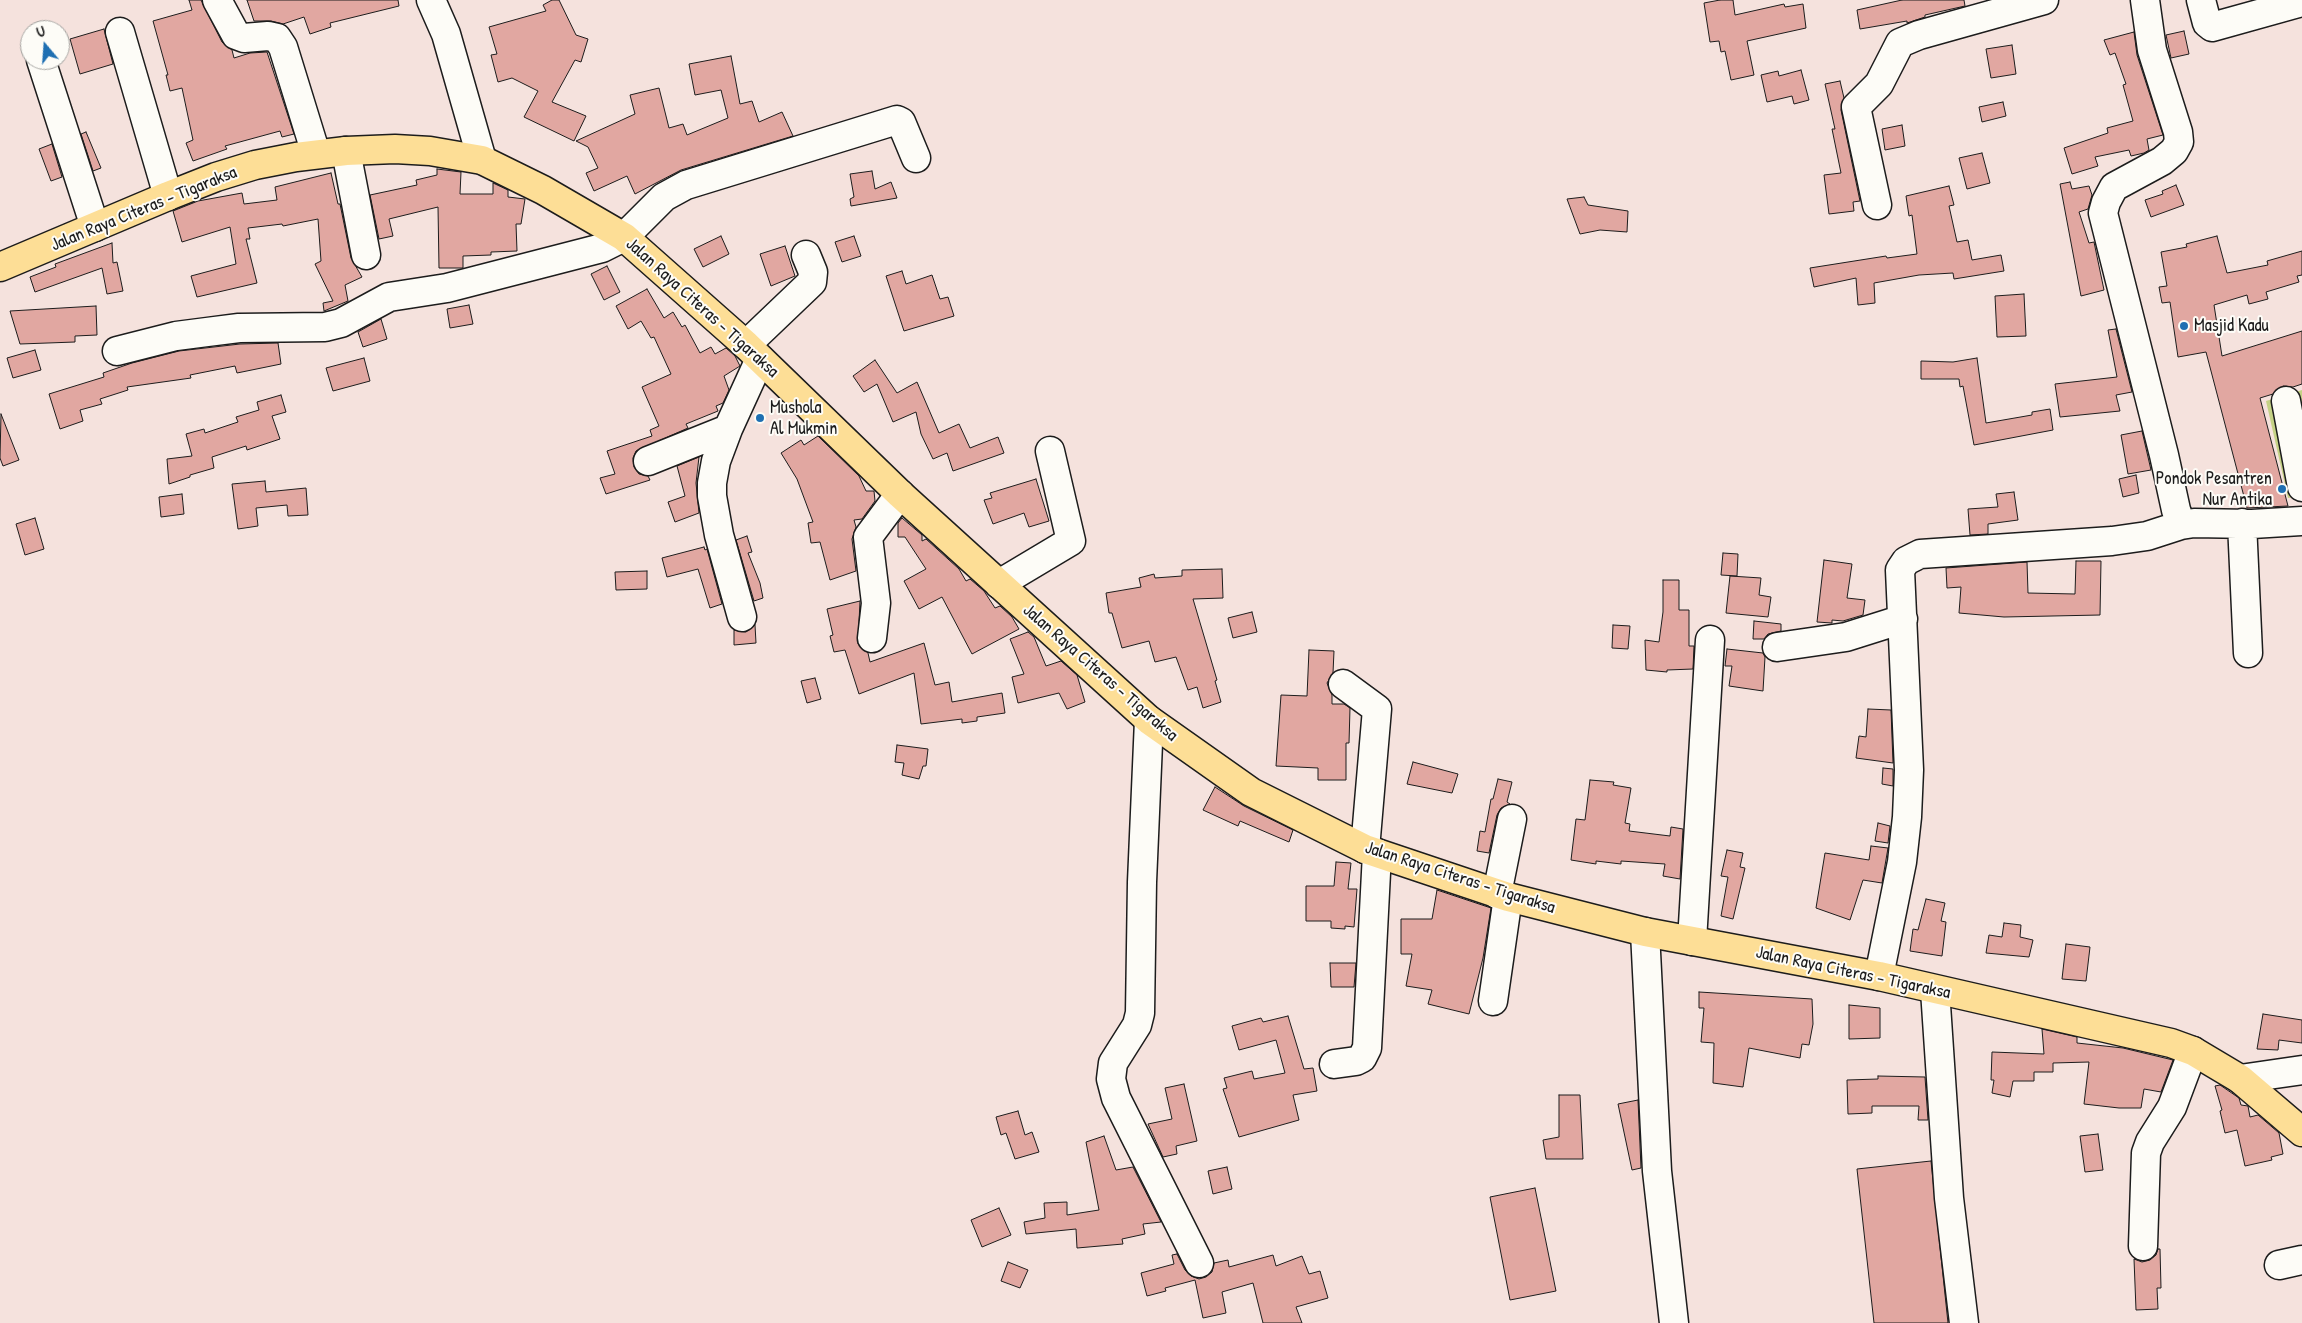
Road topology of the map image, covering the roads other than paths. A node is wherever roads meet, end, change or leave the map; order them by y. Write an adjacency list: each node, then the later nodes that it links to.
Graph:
1 (217, 0): 11 (street)
2 (431, 0): 13 (street)
3 (2044, 0): 7 (street)
4 (2145, 0): 31 (street)
5 (2201, 0): 6 (street)
6 (2302, 2)
7 (1982, 8): 15 (street)
8 (120, 32): 14 (street)
9 (44, 70): 16 (street)
10 (346, 151): 11 (main road, Jalan Raya Citeras - Tigaraksa); 13 (main road, Jalan Raya Citeras - Tigaraksa); 18 (street)
11 (316, 154): 14 (main road, Jalan Raya Citeras - Tigaraksa)
12 (916, 158): 17 (street)
13 (482, 160): 17 (main road, Jalan Raya Citeras - Tigaraksa)
14 (168, 196): 16 (main road, Jalan Raya Citeras - Tigaraksa)
15 (1877, 205)
16 (95, 227): 20 (main road, Jalan Raya Citeras - Tigaraksa)
17 (624, 237): 21 (street); 22 (main road, Jalan Raya Citeras - Tigaraksa)
18 (366, 255)
19 (806, 255): 22 (street)
20 (0, 267)
21 (117, 351)
22 (753, 352): 24 (street); 28 (main road, Jalan Raya Citeras - Tigaraksa)
23 (2286, 401): 27 (street)
24 (728, 430): 26 (street); 33 (street)
25 (1050, 451): 32 (street)
26 (648, 461)
27 (2302, 486)
28 (900, 494): 32 (main road, Jalan Raya Citeras - Tigaraksa); 35 (street)
29 (2302, 521): 30 (street)
30 (2242, 523): 31 (street); 38 (street)
31 (2180, 525): 34 (street)
32 (999, 584): 40 (main road, Jalan Raya Citeras - Tigaraksa)
33 (742, 617)
34 (1902, 619): 37 (street); 46 (street)
35 (872, 638)
36 (1710, 640): 45 (street)
37 (1777, 647)
38 (2248, 653)
39 (1343, 684): 42 (street)
40 (1149, 720): 42 (main road, Jalan Raya Citeras - Tigaraksa); 55 (street)
41 (1512, 819): 43 (street)
42 (1371, 851): 43 (main road, Jalan Raya Citeras - Tigaraksa); 50 (street)
43 (1503, 896): 44 (main road, Jalan Raya Citeras - Tigaraksa); 48 (street)
44 (1645, 932): 45 (main road, Jalan Raya Citeras - Tigaraksa); 56 (street)
45 (1692, 941): 46 (main road, Jalan Raya Citeras - Tigaraksa)
46 (1879, 976): 47 (main road, Jalan Raya Citeras - Tigaraksa)
47 (1935, 990): 49 (main road, Jalan Raya Citeras - Tigaraksa); 57 (street)
48 (1494, 1001)
49 (2193, 1051): 52 (main road, Jalan Raya Citeras - Tigaraksa); 54 (street)
50 (1334, 1064)
51 (2302, 1070): 52 (street)
52 (2240, 1079): 53 (main road, Jalan Raya Citeras - Tigaraksa)
53 (2302, 1132)
54 (2143, 1246)
55 (1200, 1263)
56 (1674, 1323)
57 (1964, 1323)

